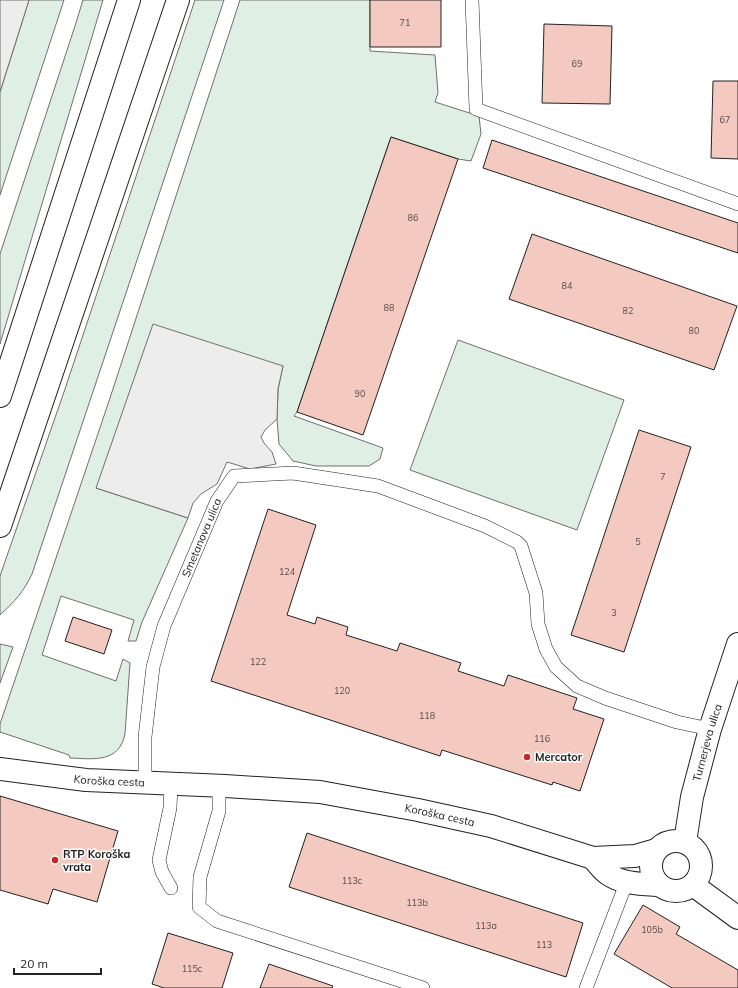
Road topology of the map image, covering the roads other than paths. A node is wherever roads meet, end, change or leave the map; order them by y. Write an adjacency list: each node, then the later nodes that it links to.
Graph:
1 (120, 0): 5 (street)
2 (129, 0): 5 (street)
3 (178, 0): 8 (street)
4 (472, 0): 6 (lane)
5 (117, 40): 7 (street)
6 (738, 204)
7 (0, 396)
8 (0, 526)
9 (738, 644): 10 (street, Turnerjeva ulica)
10 (710, 729): 12 (lane, Smetanova ulica); 15 (street, Turnerjeva ulica)
11 (0, 769): 12 (street, Koroška cesta)
12 (145, 782): 13 (street, Koroška cesta)
13 (171, 784): 14 (street, Koroška cesta); 21 (lane)
14 (218, 786): 17 (street, Koroška cesta); 23 (lane)
15 (685, 842): 16 (street); 20 (street)
16 (656, 850): 17 (street, Koroška cesta); 19 (street)
17 (592, 858): 18 (street)
18 (627, 881): 19 (street); 24 (lane)
19 (659, 884): 20 (street)
20 (693, 886): 22 (street)
21 (171, 888)
22 (738, 918)
23 (423, 988)
24 (586, 988)

